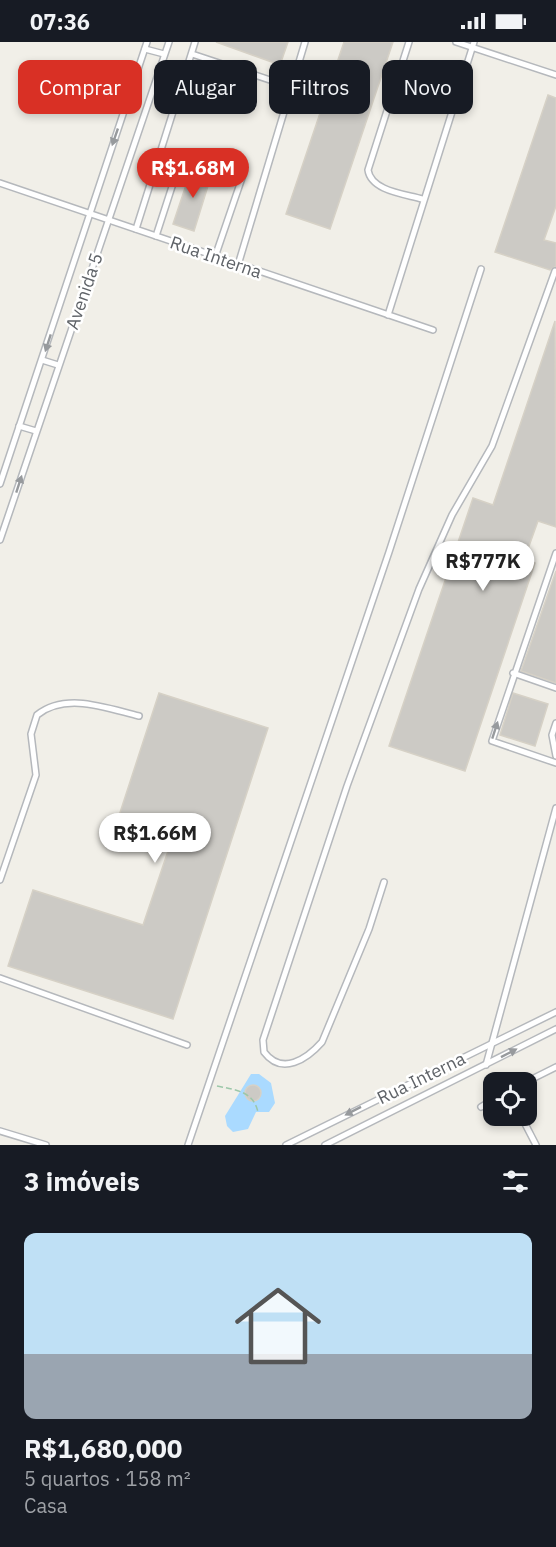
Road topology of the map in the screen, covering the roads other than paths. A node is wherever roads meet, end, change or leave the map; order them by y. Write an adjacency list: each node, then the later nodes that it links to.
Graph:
1 (147, 42): 8 (lane, Avenida 5)
2 (168, 42): 9 (lane, Avenida 5)
3 (195, 42): 10 (lane)
4 (305, 42): 11 (lane)
5 (410, 42): 16 (lane)
6 (456, 42): 7 (lane)
7 (473, 45): 12 (lane); 16 (lane)
8 (145, 49): 9 (lane); 17 (lane, Avenida 5, one-way to 17)
9 (164, 54): 18 (lane, Avenida 5)
10 (192, 54): 13 (lane); 19 (lane)
11 (299, 60)
12 (556, 75)
13 (269, 80)
14 (283, 114): 22 (lane)
15 (0, 183): 17 (lane, Rua Interna)
16 (422, 199): 25 (lane)
17 (90, 213): 18 (lane, Rua Interna); 27 (lane, Avenida 5, one-way to 27)
18 (108, 220): 19 (lane, Rua Interna); 28 (lane, Avenida 5)
19 (136, 229): 20 (lane, Rua Interna)
20 (156, 236): 21 (lane, Rua Interna); 21 (lane)
21 (215, 257): 22 (lane, Rua Interna)
22 (238, 265): 25 (lane, Rua Interna)
23 (481, 269): 56 (lane)
24 (555, 271): 42 (lane)
25 (388, 315): 26 (lane, Rua Interna)
26 (433, 330)
27 (42, 360): 28 (lane); 29 (lane, Avenida 5)
28 (58, 365): 30 (lane, Avenida 5)
29 (19, 426): 30 (lane); 31 (lane, Avenida 5)
30 (36, 431): 32 (lane, Avenida 5, one-way to 30)
31 (0, 484)
32 (0, 540)
33 (556, 553): 34 (lane)
34 (513, 673): 35 (lane); 39 (lane, one-way to 34)
35 (556, 688)
36 (139, 716): 41 (lane)
37 (556, 723): 38 (lane)
38 (556, 756)
39 (556, 763)
40 (556, 808): 47 (lane)
41 (0, 880)
42 (384, 882)
43 (0, 978): 46 (lane)
44 (556, 1012): 47 (lane, Rua Interna)
45 (556, 1029): 48 (lane, one-way to 45)
46 (187, 1045)
47 (490, 1045): 48 (lane); 57 (lane, Rua Interna, one-way to 57)
48 (486, 1065): 58 (lane)
49 (556, 1066): 50 (lane)
50 (537, 1076)
51 (526, 1126): 59 (lane)
52 (0, 1131): 53 (lane)
53 (31, 1140): 54 (lane); 55 (lane)
54 (22, 1145)
55 (46, 1145)
56 (188, 1145)
57 (286, 1145)
58 (325, 1145)
59 (536, 1145)

